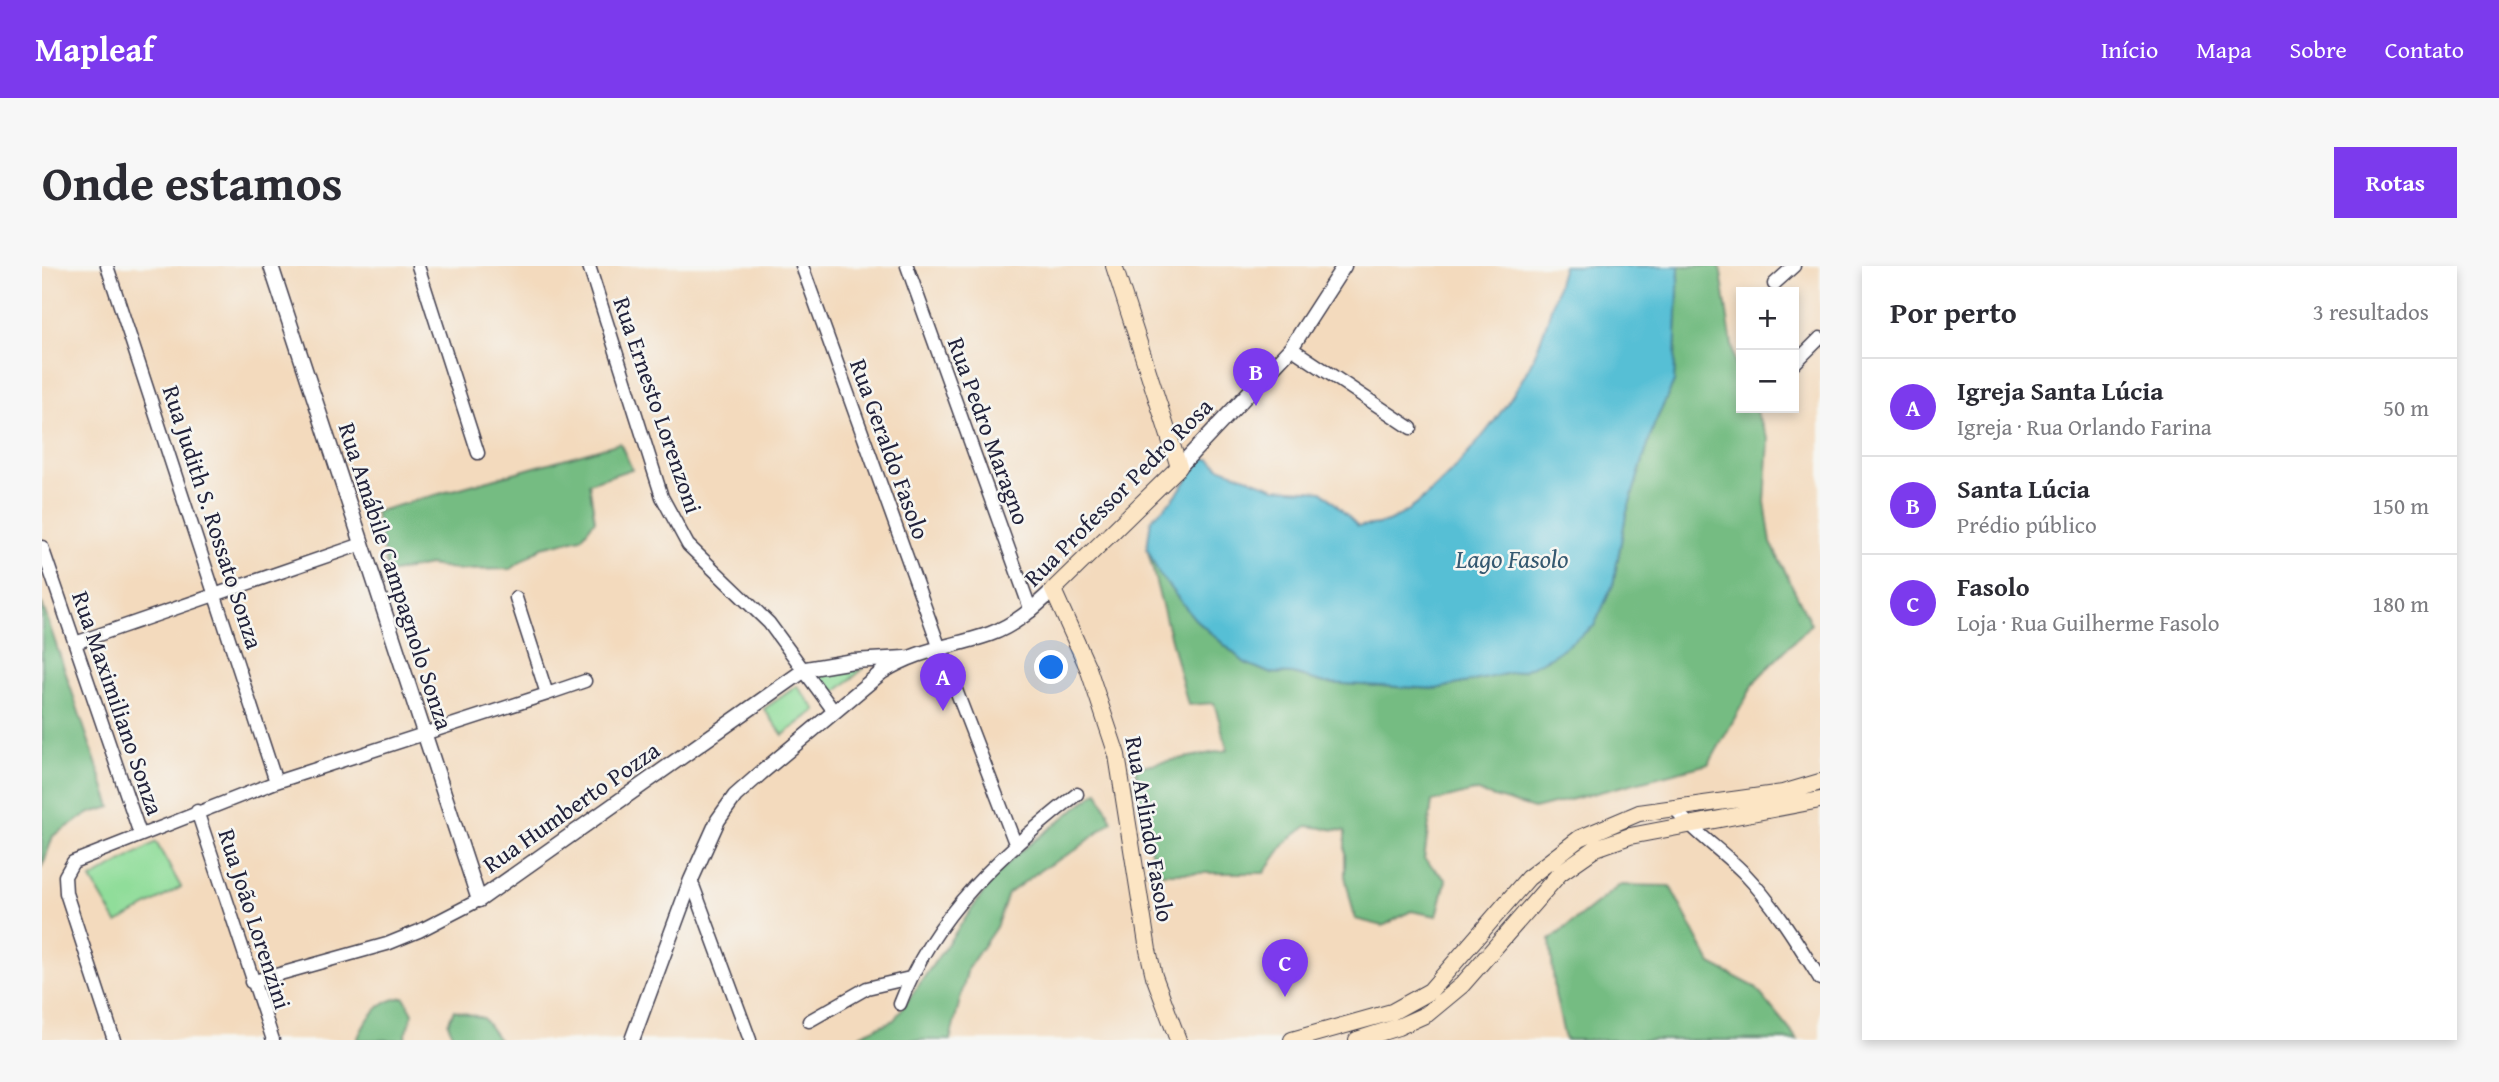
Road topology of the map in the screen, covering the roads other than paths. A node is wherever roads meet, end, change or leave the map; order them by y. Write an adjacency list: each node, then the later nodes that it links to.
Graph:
1 (107, 266): 20 (street, Rua Judith S. Rossato Sonza)
2 (271, 266): 17 (street, Rua Amábile Campagnolo Sonza)
3 (418, 266): 15 (street)
4 (589, 266): 26 (street, Rua Ernesto Lorenzoni)
5 (802, 266): 24 (street, Rua Geraldo Fasolo)
6 (907, 266): 22 (street, Rua Pedro Maragno)
7 (1344, 266): 12 (street, Rua Professor Pedro Rosa)
8 (1794, 266): 10 (street)
9 (1118, 268): 16 (main road)
10 (1774, 284)
11 (1820, 338): 13 (street)
12 (1291, 348): 14 (street); 16 (street, Rua Professor Pedro Rosa)
13 (1799, 359)
14 (1411, 428)
15 (478, 453)
16 (1179, 467): 19 (main road, Rua Professor Pedro Rosa)
17 (362, 544): 20 (street); 30 (street, Rua Amábile Campagnolo Sonza)
18 (42, 547): 23 (street, Rua Maximiliano Sonza)
19 (1053, 590): 22 (street, Rua Professor Pedro Rosa); 51 (main road, Rua Arlindo Fasolo)
20 (217, 593): 23 (street); 31 (street, Rua Judith S. Rossato Sonza)
21 (516, 598): 28 (street)
22 (1031, 611): 24 (street, Rua Professor Pedro Rosa)
23 (75, 643): 38 (street, Rua Maximiliano Sonza)
24 (939, 646): 25 (street, Rua Professor Pedro Rosa); 39 (street, Rua Geraldo Fasolo)
25 (905, 658): 26 (street, Rua Humberto Pozza); 29 (street)
26 (806, 669): 29 (street, Rua Ernesto Lorenzoni); 41 (street, Rua Humberto Pozza)
27 (585, 681): 28 (street)
28 (547, 694): 30 (street)
29 (833, 710): 40 (street)
30 (423, 733): 31 (street); 41 (street, Rua Amábile Campagnolo Sonza)
31 (276, 782): 36 (street)
32 (1820, 782): 35 (main road)
33 (1077, 794): 39 (street)
34 (1820, 800): 37 (main road)
35 (1675, 809): 37 (street); 52 (main road)
36 (197, 811): 38 (street); 44 (street, Rua João Lorenzini)
37 (1688, 825): 43 (street); 53 (main road)
38 (141, 834): 47 (street)
39 (1015, 843): 42 (street)
40 (691, 880): 49 (street); 50 (street)
41 (479, 900): 44 (street, Rua Humberto Pozza)
42 (910, 978): 45 (street); 46 (street)
43 (1820, 979)
44 (251, 982): 48 (street, Rua João Lorenzini)
45 (900, 1004)
46 (809, 1021)
47 (114, 1040)
48 (273, 1040)
49 (632, 1040)
50 (750, 1040)
51 (1178, 1040)
52 (1292, 1040)
53 (1357, 1040)

